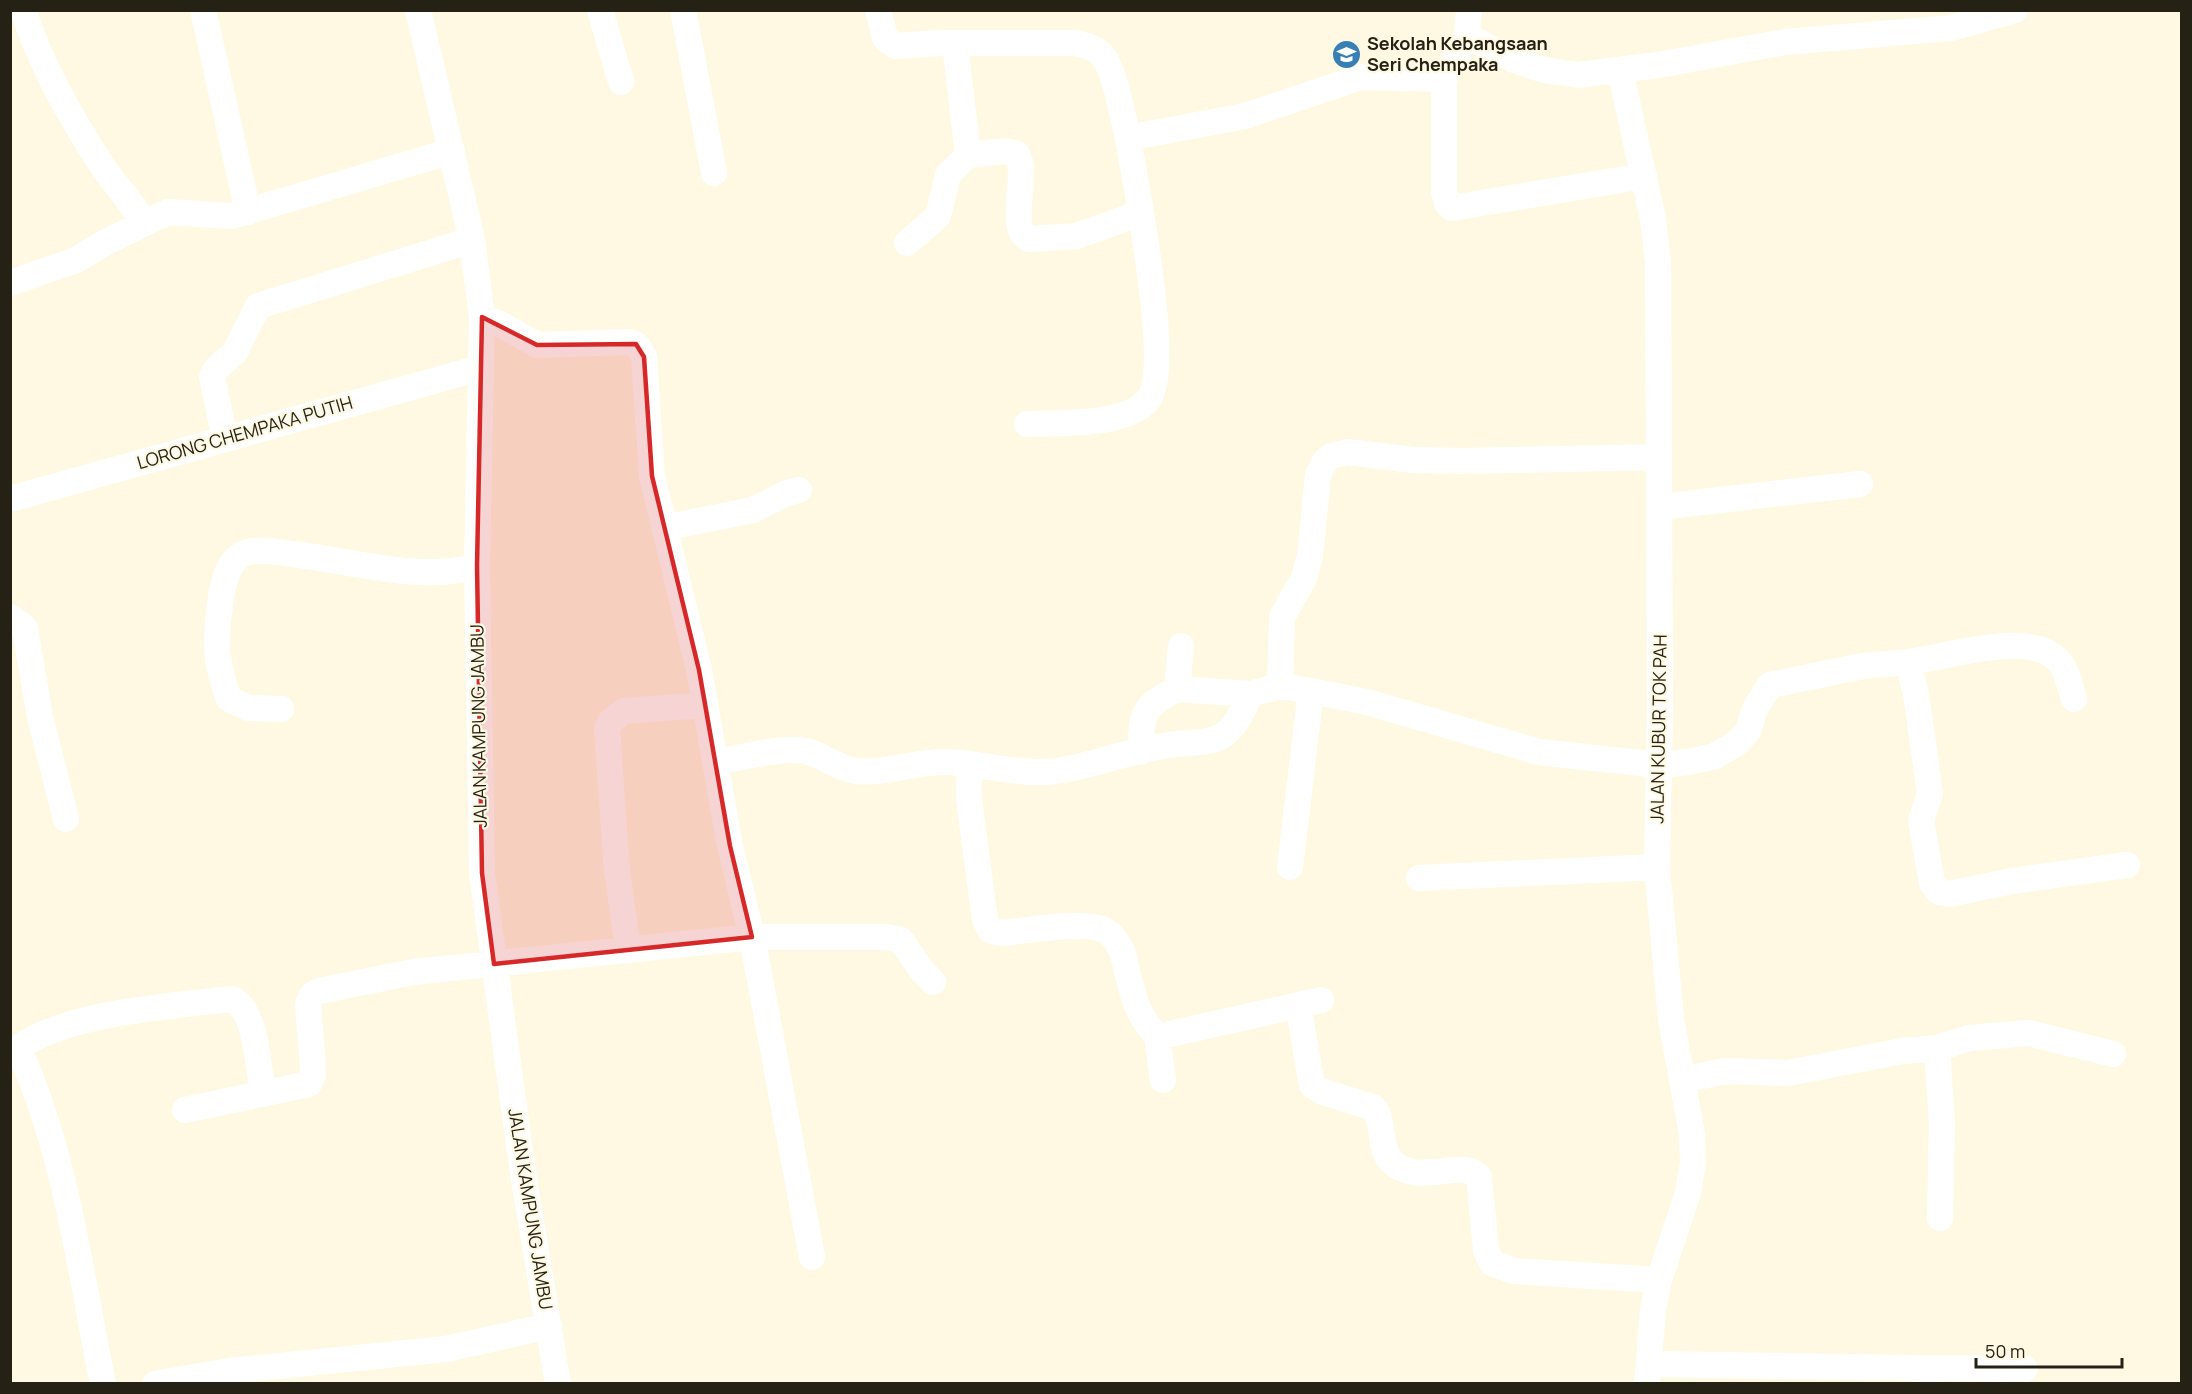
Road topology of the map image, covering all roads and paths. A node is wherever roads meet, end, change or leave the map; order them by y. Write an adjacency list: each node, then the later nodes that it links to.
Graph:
1 (23, 10): 22 (street)
2 (203, 10): 20 (street)
3 (406, 10): 11 (street, JALAN KAMPUNG JAMBU)
4 (418, 10): 11 (street, JALAN KAMPUNG JAMBU)
5 (600, 10): 14 (street)
6 (683, 10): 18 (street)
7 (878, 10): 10 (street)
8 (2015, 10): 12 (street)
9 (1468, 23): 12 (street); 13 (street)
10 (955, 44): 15 (street); 17 (street)
11 (430, 69): 16 (street, JALAN KAMPUNG JAMBU)
12 (1620, 70): 19 (street, JALAN KUBUR TOK PAH)
13 (1444, 79): 15 (street); 19 (street)
14 (621, 82)
15 (1128, 138): 21 (street)
16 (452, 152): 20 (street); 23 (street, JALAN KAMPUNG JAMBU)
17 (968, 155): 21 (street); 24 (street)
18 (714, 173)
19 (1644, 176): 30 (street, JALAN KUBUR TOK PAH)
20 (248, 212): 22 (street)
21 (1140, 213): 28 (street)
22 (143, 224): 25 (street)
23 (472, 240): 26 (street, JALAN KAMPUNG JAMBU); 29 (street)
24 (907, 243)
25 (10, 284)
26 (482, 317): 27 (street, JALAN KAMPUNG JAMBU); 35 (street)
27 (480, 368): 29 (street, LORONG CHEMPAKA PUTIH); 36 (street, JALAN KAMPUNG JAMBU)
28 (1027, 423)
29 (225, 439): 33 (street, LORONG CHEMPAKA PUTIH)
30 (1659, 457): 34 (street, JALAN KUBUR TOK PAH); 40 (street)
31 (1860, 484): 34 (street)
32 (799, 490): 35 (street)
33 (10, 499)
34 (1659, 507): 50 (street, JALAN KUBUR TOK PAH)
35 (664, 528): 45 (street)
36 (477, 566): 46 (street); 58 (street, JALAN KAMPUNG JAMBU)
37 (10, 618): 51 (street)
38 (1182, 646): 41 (street)
39 (1908, 662): 44 (street); 50 (street); 52 (street)
40 (1280, 686): 42 (street); 43 (street)
41 (1177, 689): 43 (street); 47 (street)
42 (1311, 691): 50 (street); 53 (street)
43 (1250, 694): 47 (street)
44 (2074, 699)
45 (705, 705): 48 (street); 57 (street)
46 (280, 709)
47 (1140, 752): 49 (street)
48 (715, 762): 49 (street); 56 (street)
49 (969, 765): 60 (street)
50 (1659, 765): 54 (street, JALAN KUBUR TOK PAH)
51 (66, 819)
52 (2127, 865)
53 (1290, 867)
54 (1657, 867): 55 (street); 65 (street, JALAN KUBUR TOK PAH)
55 (1419, 878)
56 (753, 937): 57 (street); 59 (street); 69 (street)
57 (628, 949): 58 (street)
58 (495, 964): 66 (street); 71 (street, JALAN KAMPUNG JAMBU)
59 (933, 982)
60 (1156, 1037): 64 (street); 70 (street)
61 (1937, 1048): 63 (street); 65 (street); 68 (street)
62 (14, 1051): 66 (street); 75 (street)
63 (2113, 1054)
64 (1163, 1080)
65 (1683, 1080): 70 (street, JALAN KUBUR TOK PAH)
66 (263, 1094): 67 (street)
67 (185, 1110)
68 (1940, 1218)
69 (812, 1257)
70 (1659, 1280): 73 (street, JALAN KUBUR TOK PAH)
71 (549, 1326): 76 (street); 77 (street, JALAN KAMPUNG JAMBU)
72 (2025, 1369): 74 (street)
73 (1648, 1374): 74 (street)
74 (1925, 1376)
75 (103, 1383)
76 (155, 1383)
77 (558, 1383)

